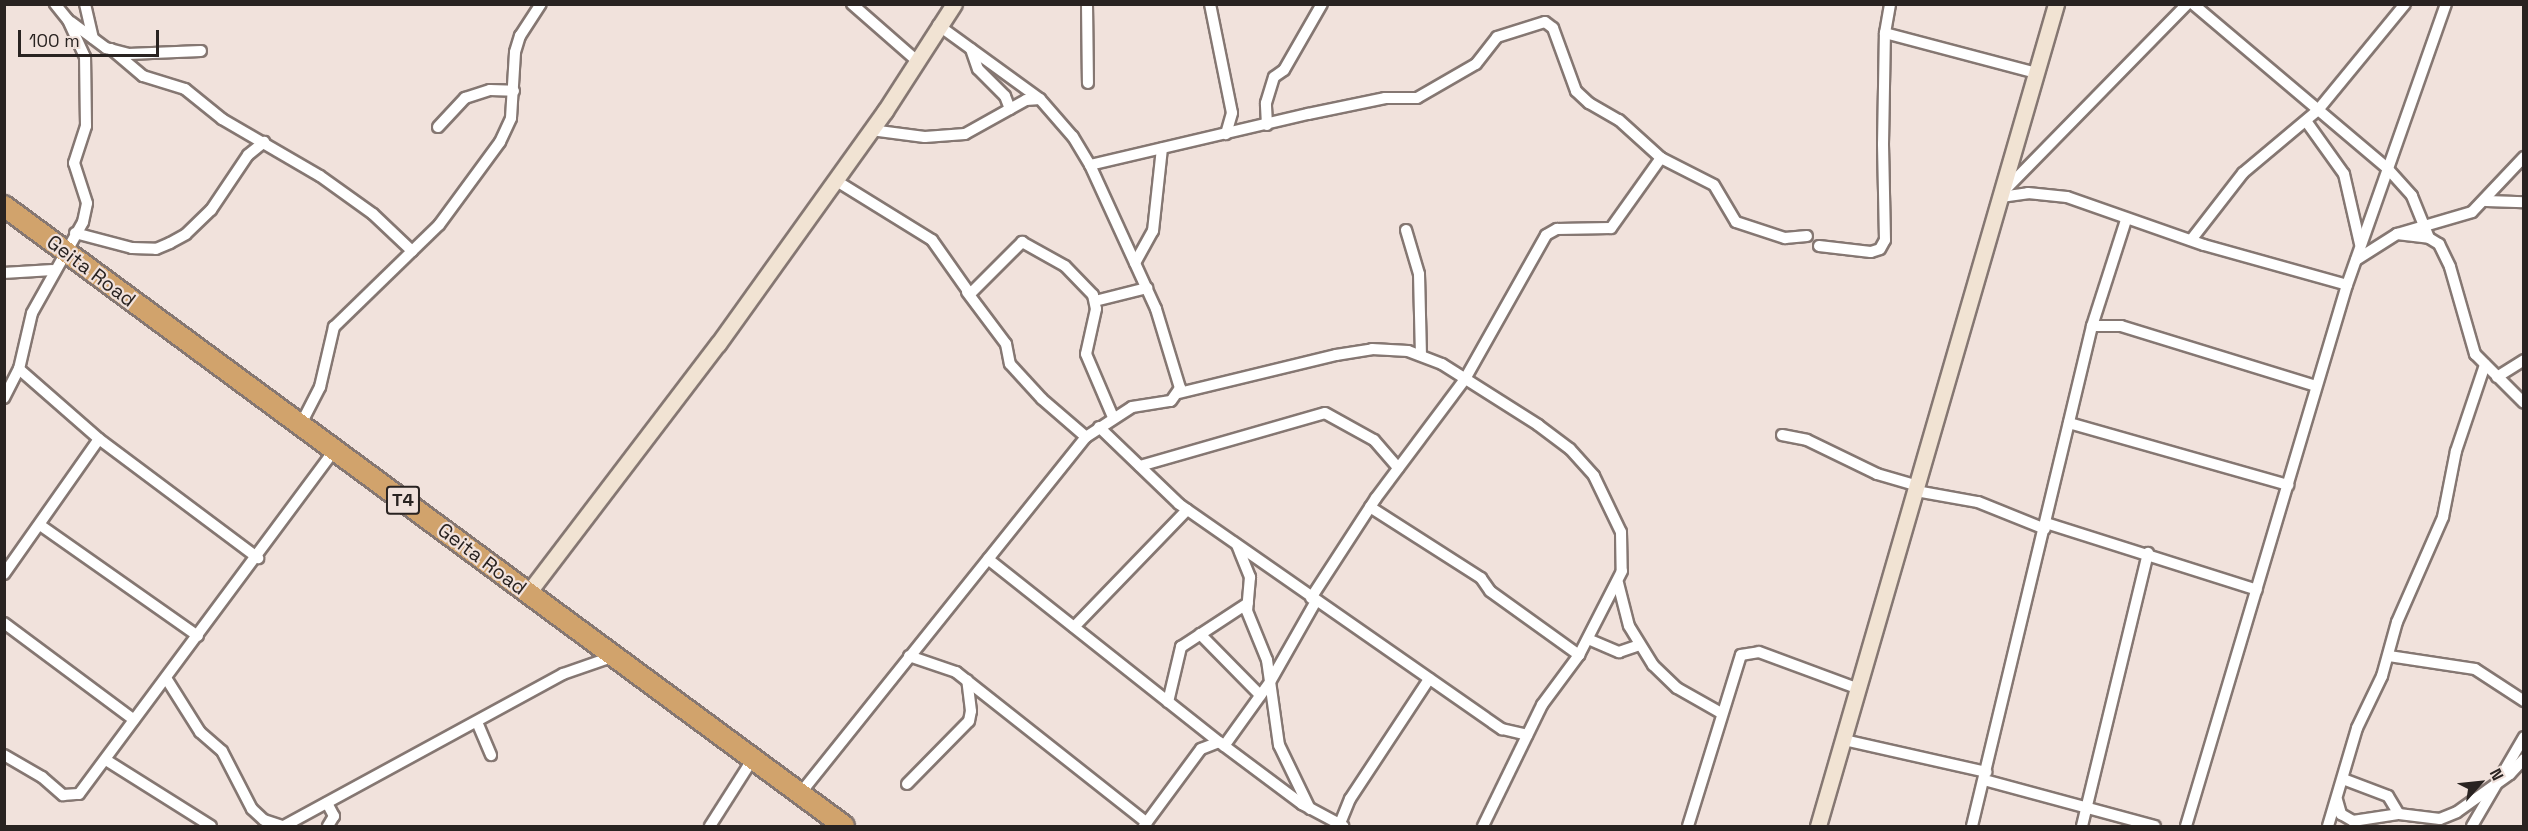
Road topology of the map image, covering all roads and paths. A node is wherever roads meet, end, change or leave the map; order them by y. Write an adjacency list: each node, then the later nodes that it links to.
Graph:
1 (55, 4): 15 (street)
2 (86, 4): 18 (street)
3 (541, 4): 25 (street)
4 (852, 4): 22 (street)
5 (954, 4): 16 (main road)
6 (1087, 4): 24 (street)
7 (1210, 4): 33 (street)
8 (1322, 4): 30 (street)
9 (1890, 4): 17 (street)
10 (2056, 4): 23 (main road)
11 (2187, 4): 41 (street)
12 (2193, 4): 28 (street)
13 (2405, 4): 28 (street)
14 (2446, 4): 39 (street)
15 (68, 20): 18 (street); 48 (street)
16 (938, 25): 20 (street); 22 (main road)
17 (1885, 33): 23 (street); 53 (street)
18 (93, 39): 19 (street)
19 (111, 49): 21 (street); 34 (street)
20 (971, 49): 26 (street); 27 (street)
21 (201, 51)
22 (916, 60): 32 (main road)
23 (2036, 73): 41 (main road)
24 (1088, 84)
25 (514, 91): 31 (street); 56 (street)
26 (1040, 99): 27 (street); 38 (street)
27 (1010, 109): 32 (street)
28 (2318, 110): 29 (street); 39 (street)
29 (2306, 121): 52 (street); 54 (street)
30 (1267, 125): 33 (street); 37 (street)
31 (438, 127)
32 (871, 130): 40 (main road)
33 (1226, 134): 35 (street)
34 (264, 142): 48 (street); 56 (street)
35 (1162, 148): 38 (street); 58 (street)
36 (2523, 157): 42 (street)
37 (1661, 158): 50 (street); 71 (street)
38 (1090, 165): 58 (street)
39 (2388, 169): 46 (street); 54 (street)
40 (835, 180): 63 (street); 99 (main road)
41 (2002, 195): 45 (street); 87 (main road)
42 (2486, 201): 43 (street); 46 (street)
43 (2523, 201)
44 (4, 206): 55 (highway, Geita Road / T4)
45 (2126, 220): 52 (street); 65 (street)
46 (2426, 226): 49 (street); 51 (street)
47 (1406, 230): 66 (street)
48 (75, 233): 55 (street)
49 (2397, 234): 51 (street); 57 (street)
50 (1807, 236)
51 (2429, 238): 68 (street)
52 (2191, 240): 61 (street)
53 (1818, 246)
54 (2361, 246): 57 (street)
55 (64, 251): 59 (street); 78 (highway, Geita Road / T4)
56 (412, 251): 78 (street)
57 (2356, 260): 61 (street)
58 (1135, 263): 62 (street)
59 (52, 270): 60 (street); 69 (street)
60 (4, 273)
61 (2347, 285): 72 (street)
62 (1147, 288): 64 (street); 73 (street)
63 (967, 292): 64 (street); 81 (street)
64 (1095, 302): 76 (street)
65 (2092, 326): 72 (street); 77 (street)
66 (1421, 355): 71 (street); 73 (street)
67 (2523, 360): 70 (street)
68 (2485, 365): 70 (street); 110 (street)
69 (19, 369): 74 (street); 82 (street)
70 (2497, 377): 75 (street)
71 (1464, 379): 85 (street); 97 (street)
72 (2316, 386): 86 (street)
73 (1179, 393): 76 (street)
74 (4, 398)
75 (2523, 403)
76 (1113, 417): 79 (street)
77 (2069, 423): 86 (street); 91 (street)
78 (301, 424): 83 (highway, Geita Road / T4)
79 (1099, 427): 81 (street); 84 (street)
80 (1782, 435): 87 (street)
81 (1086, 437): 95 (street)
82 (99, 439): 90 (street); 94 (street)
83 (335, 449): 94 (street); 99 (highway, Geita Road / T4)
84 (1140, 466): 85 (street); 89 (street)
85 (1398, 468): 88 (street)
86 (2288, 485): 98 (street)
87 (1917, 489): 91 (street); 116 (main road)
88 (1370, 507): 100 (street); 108 (street)
89 (1187, 510): 92 (street); 103 (street)
90 (40, 525): 96 (street); 105 (street)
91 (2046, 526): 93 (street); 132 (street)
92 (1237, 545): 100 (street); 101 (street)
93 (2148, 553): 98 (street); 139 (street)
94 (258, 558): 105 (street)
95 (988, 559): 103 (street); 109 (street)
96 (4, 574)
97 (1618, 582): 106 (street); 107 (street)
98 (2257, 590): 156 (street)
99 (528, 593): 111 (highway, Geita Road / T4)
100 (1314, 600): 113 (street); 115 (street)
101 (1248, 603): 104 (street); 115 (street)
102 (4, 623): 121 (street)
103 (1074, 627): 119 (street)
104 (1200, 634): 117 (street); 119 (street)
105 (198, 636): 112 (street)
106 (1588, 639): 107 (street); 108 (street)
107 (1639, 645): 120 (street)
108 (1579, 655): 123 (street)
109 (909, 656): 114 (street); 136 (street)
110 (2389, 656): 118 (street); 133 (street)
111 (612, 657): 122 (street); 131 (highway, Geita Road / T4)
112 (166, 678): 121 (street); 145 (street)
113 (1429, 679): 123 (street); 149 (street)
114 (967, 680): 134 (street); 143 (street)
115 (1270, 682): 117 (street); 140 (street)
116 (1859, 689): 120 (street); 125 (main road)
117 (1260, 695): 126 (street)
118 (2523, 701)
119 (1168, 702): 126 (street)
120 (1721, 713): 151 (street)
121 (134, 720): 130 (street)
122 (477, 722): 128 (street); 138 (street)
123 (1527, 735): 150 (street)
124 (2523, 737): 135 (street)
125 (1844, 740): 132 (street); 152 (main road)
126 (1221, 744): 140 (street); 143 (street)
127 (4, 755): 130 (street)
128 (491, 755)
129 (2523, 759): 135 (street)
130 (106, 760): 144 (street)
131 (752, 760): 136 (highway, Geita Road / T4); 147 (street)
132 (1985, 776): 139 (street); 153 (street)
133 (2343, 779): 137 (street); 141 (street)
134 (907, 784)
135 (2497, 784): 142 (street); 159 (street)
136 (799, 795): 148 (highway, Geita Road / T4)
137 (2337, 799): 141 (street); 157 (street)
138 (327, 803): 145 (street); 146 (street)
139 (2088, 805): 154 (street); 155 (street)
140 (1310, 809): 149 (street)
141 (2398, 814): 142 (street)
142 (2440, 819): 158 (street)
143 (1145, 825)
144 (211, 826)
145 (284, 826)
146 (328, 826)
147 (710, 826)
148 (844, 826)
149 (1340, 826)
150 (1483, 826)
151 (1688, 826)
152 (1818, 826)
153 (1972, 826)
154 (2082, 826)
155 (2155, 826)
156 (2186, 826)
157 (2328, 826)
158 (2430, 826)
159 (2472, 826)

